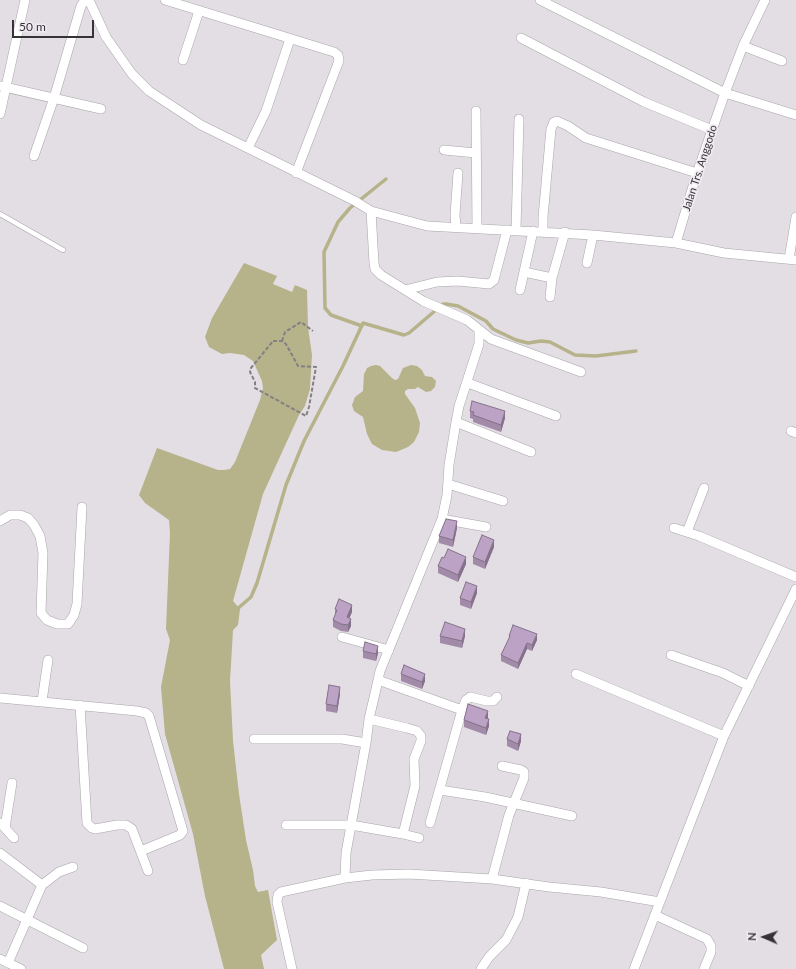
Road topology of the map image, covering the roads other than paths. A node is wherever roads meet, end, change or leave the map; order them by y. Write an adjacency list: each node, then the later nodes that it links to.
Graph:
1 (25, 0): 13 (street)
2 (84, 0): 15 (street)
3 (89, 0): 22 (street)
4 (165, 0): 7 (street)
5 (540, 0): 14 (street)
6 (765, 0): 10 (street, Jalan Trs. Anggodo)
7 (199, 11): 9 (street); 11 (street)
8 (521, 38): 21 (street)
9 (290, 39): 22 (street); 26 (street)
10 (743, 46): 12 (street); 14 (street, Jalan Trs. Anggodo)
11 (183, 60)
12 (782, 61)
13 (3, 86): 15 (street); 18 (street)
14 (725, 93): 19 (street); 21 (street, Jalan Trs. Anggodo)
15 (54, 98): 16 (street); 25 (street)
16 (101, 109)
17 (476, 111): 24 (street)
18 (0, 114)
19 (796, 115)
20 (519, 120): 34 (street)
21 (712, 130): 27 (street, Jalan Trs. Anggodo)
22 (248, 148): 26 (street)
23 (444, 150): 24 (street)
24 (476, 153): 33 (street)
25 (34, 156)
26 (296, 172): 29 (street)
27 (697, 173): 36 (street); 39 (street, Jalan Trs. Anggodo)
28 (458, 174): 32 (street)
29 (371, 211): 32 (street); 45 (street)
30 (0, 214): 40 (lane)
31 (796, 217): 41 (street)
32 (456, 227): 33 (street)
33 (477, 228): 34 (street)
34 (512, 230): 35 (street); 45 (street)
35 (533, 231): 36 (street); 43 (street)
36 (544, 232): 37 (street)
37 (565, 232): 38 (street); 44 (street)
38 (593, 234): 39 (street); 42 (street)
39 (676, 243): 41 (street)
40 (63, 250)
41 (793, 260)
42 (587, 263)
43 (524, 272): 44 (street); 46 (street)
44 (552, 278): 47 (street)
45 (405, 290): 48 (street)
46 (520, 290)
47 (550, 297)
48 (479, 330): 49 (street); 50 (street)
49 (581, 372)
50 (468, 383): 51 (street); 52 (street)
51 (556, 416)
52 (456, 422): 53 (street); 54 (street)
53 (531, 452)
54 (448, 484): 56 (street); 58 (street)
55 (704, 488): 62 (street)
56 (502, 501)
57 (82, 507): 59 (street)
58 (442, 519): 60 (street); 66 (street)
59 (0, 521)
60 (486, 528)
61 (674, 528): 62 (street)
62 (687, 532): 63 (street)
63 (796, 577)
64 (796, 589): 71 (street)
65 (342, 636): 66 (street)
66 (389, 650): 70 (street)
67 (671, 654): 71 (street)
68 (48, 660): 74 (street)
69 (576, 674): 78 (street)
70 (378, 680): 76 (street); 77 (street)
71 (749, 686): 78 (street)
72 (497, 697): 76 (street)
73 (0, 698): 74 (street)
74 (42, 701): 75 (street)
75 (80, 705): 93 (street); 93 (street)
76 (462, 710): 83 (street)
77 (369, 719): 80 (street); 90 (street)
78 (724, 736): 101 (street)
79 (254, 739): 80 (street)
80 (366, 743): 89 (street)
81 (502, 766): 84 (street)
82 (12, 783): 87 (street)
83 (440, 790): 84 (street); 86 (street)
84 (514, 804): 85 (street); 98 (street)
85 (572, 816)
86 (430, 823)
87 (2, 825): 91 (street)
88 (286, 825): 89 (street)
89 (351, 825): 90 (street); 97 (street)
90 (403, 834): 92 (street)
91 (14, 838)
92 (419, 838)
93 (141, 851): 96 (street)
94 (0, 853): 100 (street)
95 (73, 867): 100 (street)
96 (148, 871)
97 (345, 878): 98 (street); 108 (street)
98 (492, 878): 99 (street)
99 (526, 883): 101 (street); 109 (street)
100 (42, 885): 104 (street)
101 (660, 902): 103 (street)
102 (0, 906): 104 (street)
103 (655, 915): 110 (street); 111 (street)
104 (26, 919): 105 (street); 106 (street)
105 (83, 948)
106 (4, 961): 107 (street)
107 (21, 969)
108 (292, 969)
109 (481, 969)
110 (634, 969)
111 (704, 969)

